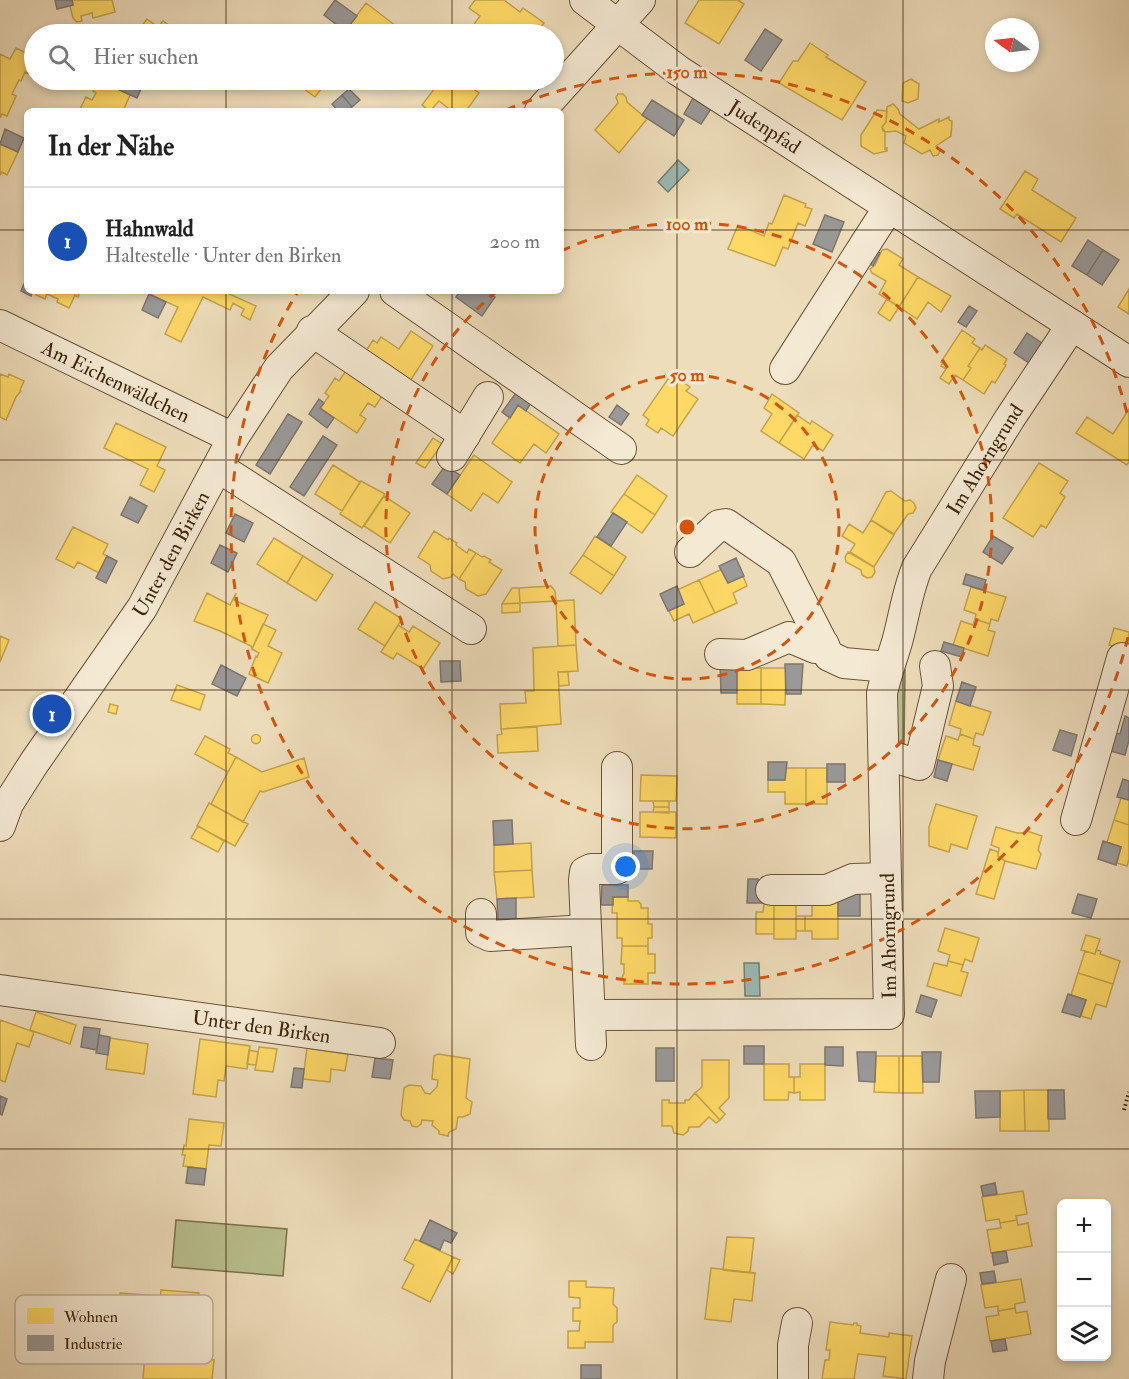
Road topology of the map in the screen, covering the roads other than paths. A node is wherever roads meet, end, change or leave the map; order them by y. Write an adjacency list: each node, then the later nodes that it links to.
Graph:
1 (585, 0): 3 (street, Judenpfad)
2 (640, 0): 3 (street)
3 (618, 24): 4 (street); 7 (street, Judenpfad)
4 (564, 84)
5 (559, 90): 6 (street)
6 (543, 108)
7 (889, 207): 11 (street, Judenpfad); 14 (street)
8 (351, 294): 12 (street, Unter den Birken)
9 (399, 294): 17 (street)
10 (0, 325): 16 (street, Am Eichenwäldchen)
11 (1072, 325): 13 (street, Judenpfad); 25 (street, Im Ahorngrund)
12 (312, 332): 15 (street); 16 (street, Unter den Birken)
13 (1129, 362)
14 (785, 369)
15 (488, 396)
16 (233, 438): 18 (street, Unter den Birken)
17 (621, 449)
18 (218, 467): 20 (street); 28 (street, Unter den Birken)
19 (690, 552): 21 (street)
20 (471, 629)
21 (824, 645): 22 (street); 25 (street)
22 (720, 654)
23 (1122, 658): 29 (street)
24 (935, 666): 26 (street)
25 (888, 667): 26 (street, Im Ahorngrund)
26 (884, 754): 30 (street, Im Ahorngrund)
27 (617, 767): 33 (street)
28 (3, 810)
29 (1076, 820)
30 (886, 878): 31 (street); 35 (street, Im Ahorngrund)
31 (771, 890)
32 (481, 914): 33 (street)
33 (586, 930): 35 (street)
34 (0, 990): 36 (street, Unter den Birken)
35 (590, 1015): 37 (street)
36 (380, 1043)
37 (591, 1045)
38 (951, 1279): 41 (street)
39 (796, 1323): 40 (street)
40 (793, 1379)
41 (928, 1379)

